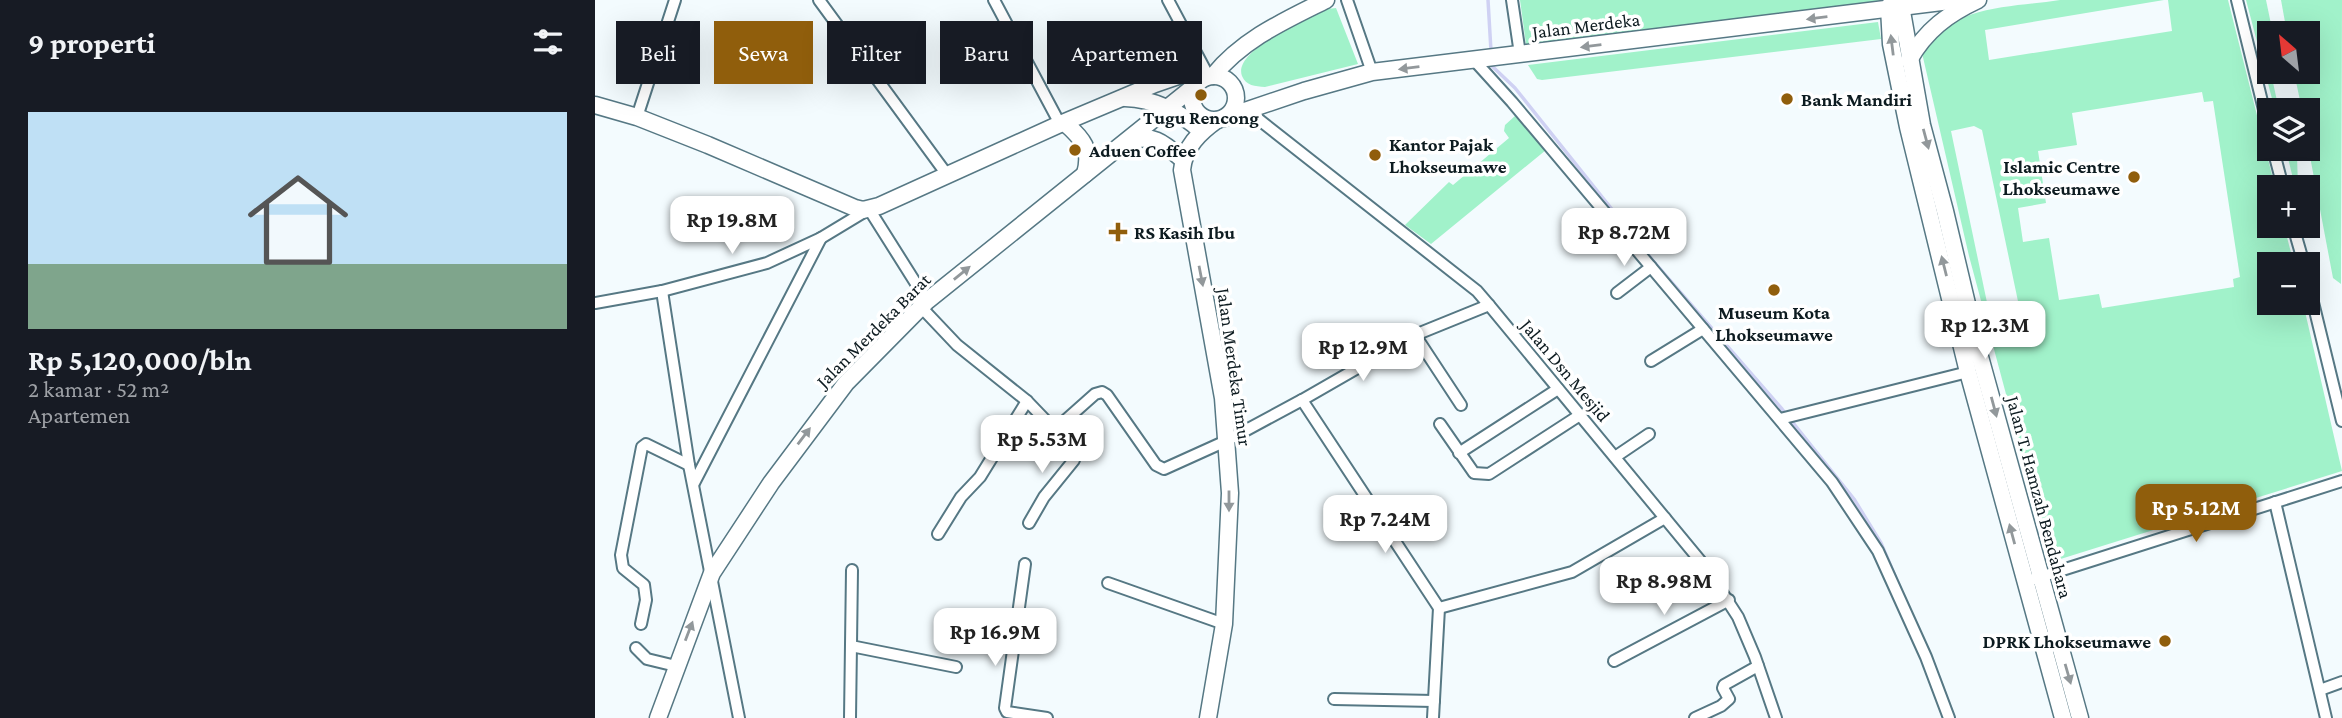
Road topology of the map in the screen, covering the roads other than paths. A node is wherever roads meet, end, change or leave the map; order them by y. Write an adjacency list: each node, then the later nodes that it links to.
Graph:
1 (675, 0): 22 (street)
2 (819, 0): 29 (street)
3 (993, 0): 24 (street)
4 (1168, 0): 16 (street)
5 (1326, 0): 16 (main road)
6 (1347, 0): 15 (street)
7 (1512, 0): 12 (street)
8 (1958, 0): 11 (main road, Jalan Merdeka)
9 (1978, 0): 14 (main road)
10 (2237, 0): 18 (street)
11 (1896, 4): 12 (main road, Jalan Merdeka, one-way to 12); 14 (main road, Jalan T. Hamzah Bendahara); 42 (main road, Jalan T. Hamzah Bendahara, one-way to 11)
12 (1515, 55): 13 (main road, Jalan Merdeka)
13 (1475, 60): 15 (main road, Jalan Merdeka, one-way to 15); 32 (street)
14 (1909, 60): 66 (main road, Jalan T. Hamzah Bendahara, one-way to 66)
15 (1372, 72): 21 (main road, Jalan Merdeka)
16 (1206, 79): 17 (main road); 20 (main road, Jalan Merdeka Barat); 23 (main road); 23 (main road)
17 (1123, 97): 20 (main road); 24 (main road)
18 (2261, 98)
19 (595, 105): 22 (main road)
20 (1166, 108): 25 (main road); 26 (main road, Jalan Merdeka Barat)
21 (1248, 111): 23 (main road, Jalan Merdeka); 37 (street, Jalan Dsn Mesjid)
22 (637, 117): 30 (main road)
23 (1221, 119): 25 (main road)
24 (1063, 123): 28 (main road); 29 (main road)
25 (1201, 131): 27 (main road)
26 (1116, 149): 27 (main road); 28 (main road, Jalan Merdeka Barat)
27 (1183, 160): 53 (main road, Jalan Merdeka Timur, one-way to 53)
28 (1085, 174): 36 (main road, Jalan Merdeka Barat, one-way to 28)
29 (948, 176): 30 (main road)
30 (869, 209): 31 (street); 36 (street)
31 (821, 238): 33 (street); 58 (street)
32 (1651, 267): 34 (street); 39 (street)
33 (662, 291): 35 (street); 56 (street)
34 (1617, 293)
35 (595, 303)
36 (924, 304): 45 (street); 65 (main road, Jalan Merdeka Barat, one-way to 36)
37 (1489, 305): 40 (street); 43 (street, Jalan Dsn Mesjid)
38 (2316, 315): 49 (street)
39 (1703, 329): 41 (street); 48 (street)
40 (1415, 335): 44 (street); 46 (street)
41 (1651, 360)
42 (1968, 372): 48 (street); 66 (main road, Jalan T. Hamzah Bendahara, one-way to 42)
43 (1558, 388): 47 (street, Jalan Dsn Mesjid); 54 (street)
44 (1302, 400): 53 (street); 69 (street)
45 (1027, 401): 51 (street); 62 (street)
46 (1461, 405)
47 (1580, 415): 54 (street); 55 (street, Jalan Dsn Mesjid)
48 (1783, 418): 90 (street)
49 (2342, 421)
50 (1440, 424): 54 (street)
51 (1055, 428): 53 (street); 61 (street)
52 (1649, 434): 55 (street)
53 (1226, 441): 71 (main road, Jalan Merdeka Timur, one-way to 71)
54 (1459, 453)
55 (1615, 457): 60 (street, Jalan Dsn Mesjid)
56 (689, 465): 58 (street); 70 (street)
57 (2342, 481): 59 (street)
58 (694, 483): 65 (street)
59 (2276, 502): 66 (street); 79 (street)
60 (1665, 518): 68 (street, Jalan Dsn Mesjid); 69 (street)
61 (1029, 523)
62 (939, 534)
63 (1025, 564): 85 (street)
64 (852, 570): 72 (street)
65 (712, 573): 75 (main road, Jalan Merdeka Barat, one-way to 65); 83 (street)
66 (2032, 579): 91 (main road, Jalan T. Hamzah Bendahara); 92 (main road, Jalan T. Hamzah Bendahara, one-way to 92)
67 (1108, 583): 71 (street)
68 (1729, 600): 74 (street); 76 (street, Jalan Dsn Mesjid)
69 (1439, 608): 81 (street)
70 (641, 624)
71 (1224, 624): 86 (main road, Jalan Merdeka Timur)
72 (851, 646): 77 (street); 84 (street)
73 (636, 648): 75 (street)
74 (1613, 661)
75 (676, 666): 82 (main road, Jalan Merdeka Barat)
76 (1758, 666): 88 (street); 89 (street, Jalan Dsn Mesjid)
77 (956, 667)
78 (2342, 682): 79 (street)
79 (2319, 690): 93 (street)
80 (1334, 699): 81 (street)
81 (1434, 701): 87 (street)
82 (658, 718)
83 (739, 718)
84 (850, 718)
85 (1047, 718)
86 (1208, 718)
87 (1433, 718)
88 (1695, 718)
89 (1776, 718)
90 (1948, 718)
91 (2063, 718)
92 (2080, 718)
93 (2326, 718)

